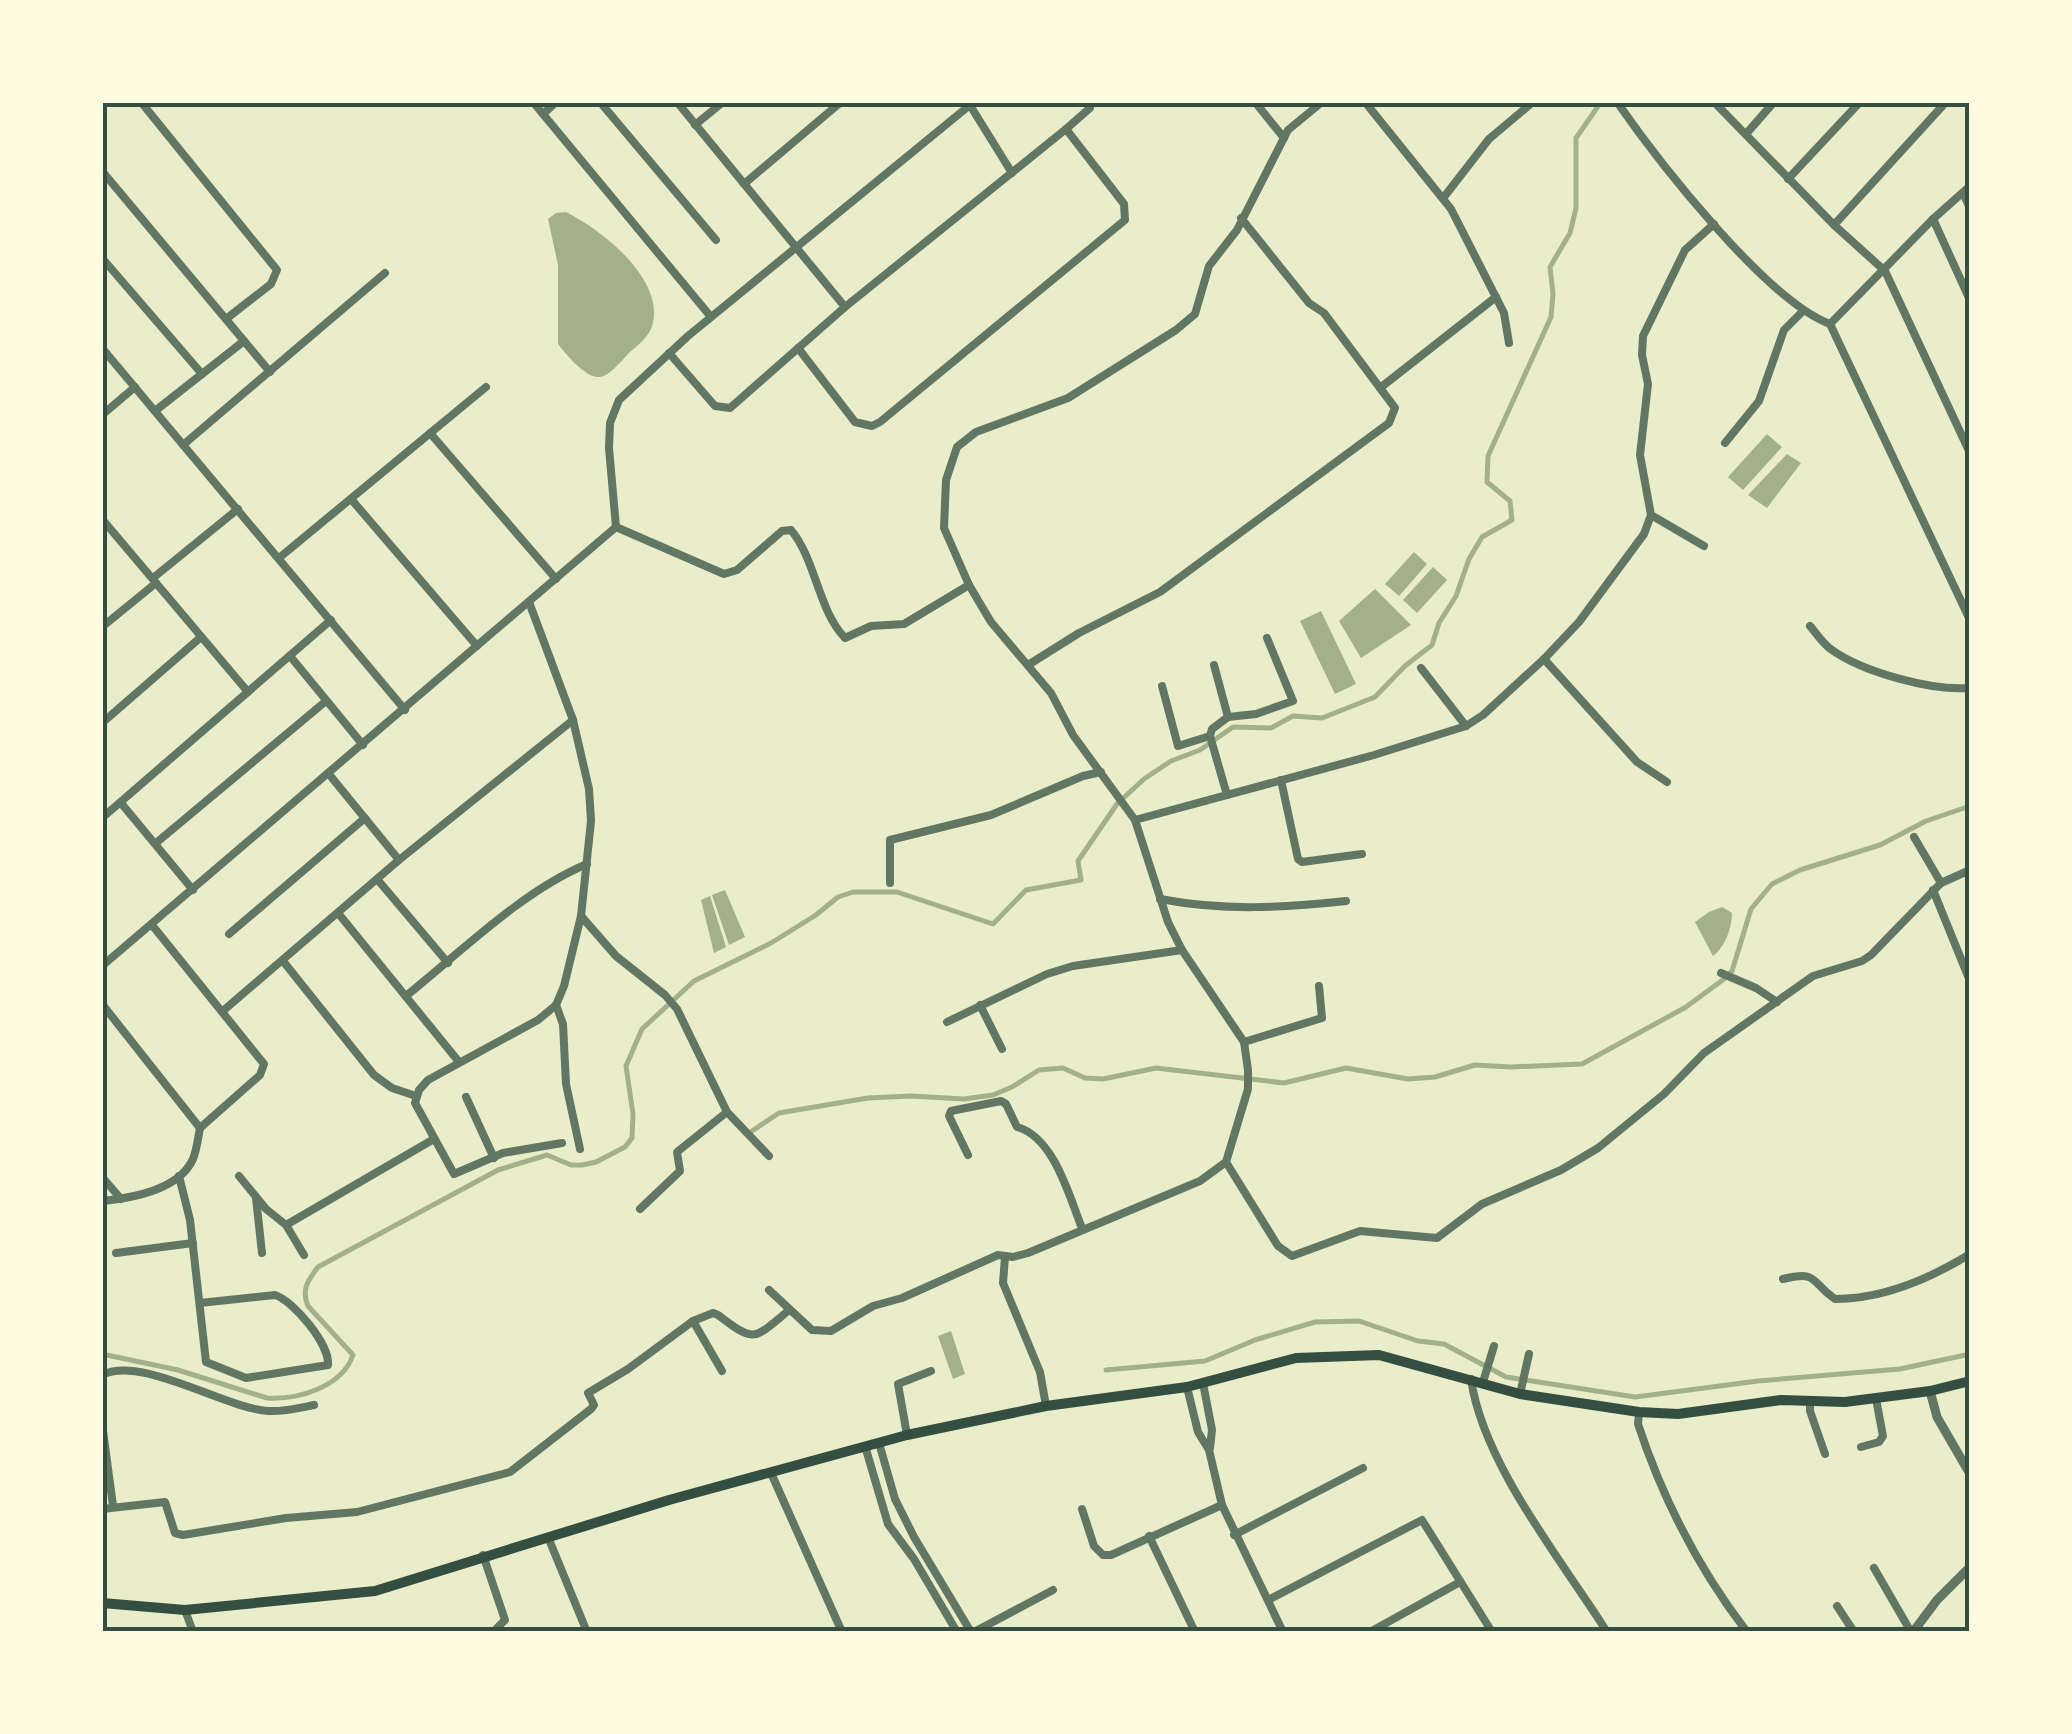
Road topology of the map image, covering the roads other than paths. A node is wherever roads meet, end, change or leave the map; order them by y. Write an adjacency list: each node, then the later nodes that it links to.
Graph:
1 (140, 102): 45 (street)
2 (533, 102): 19 (street)
3 (556, 102): 19 (street)
4 (600, 102): 35 (street)
5 (676, 102): 20 (street)
6 (723, 102): 20 (street)
7 (842, 102): 27 (street)
8 (1091, 102): 21 (street)
9 (1255, 102): 23 (street)
10 (1322, 102): 23 (street)
11 (1366, 102): 29 (street)
12 (1533, 102): 29 (street)
13 (1714, 102): 22 (street)
14 (1774, 102): 22 (street)
15 (1860, 102): 26 (street)
16 (1946, 102): 34 (street)
17 (969, 104): 25 (street); 36 (street)
18 (1619, 106): 33 (street)
19 (543, 114): 44 (street)
20 (696, 125): 27 (street)
21 (1066, 130): 25 (street); 50 (street)
22 (1746, 134): 26 (street)
23 (1284, 138): 31 (street)
24 (102, 170): 45 (street)
25 (1012, 173): 42 (street)
26 (1788, 178): 34 (street)
27 (744, 184): 36 (street)
28 (1966, 190): 30 (street); 32 (street)
29 (1444, 197): 40 (street)
30 (1970, 208)
31 (1242, 218): 56 (street); 72 (street)
32 (1933, 218): 38 (street); 41 (street)
33 (1714, 224): 43 (street); 65 (street)
34 (1834, 225): 38 (street)
35 (716, 240)
36 (796, 247): 42 (street); 44 (street)
37 (102, 258): 53 (street)
38 (1886, 271): 46 (street); 62 (street)
39 (384, 273): 52 (street)
40 (1496, 296): 48 (street); 56 (street)
41 (1970, 300)
42 (845, 307): 50 (street)
43 (1802, 312): 46 (street); 60 (street)
44 (710, 317): 51 (street)
45 (226, 320): 47 (street)
46 (1830, 324): 75 (street)
47 (244, 341): 52 (street); 53 (street)
48 (1509, 342)
49 (102, 348): 54 (street)
50 (798, 348): 51 (street)
51 (668, 353): 67 (street)
52 (270, 372): 61 (street)
53 (202, 374): 57 (street)
54 (135, 387): 57 (street); 58 (street)
55 (486, 387): 59 (street)
56 (1380, 388): 83 (street)
57 (155, 411): 61 (street)
58 (102, 416)
59 (430, 433): 63 (street); 70 (street)
60 (1725, 444)
61 (184, 445): 64 (street)
62 (1970, 453)
63 (351, 499): 69 (street); 80 (street)
64 (238, 509): 69 (street); 71 (street)
65 (1651, 515): 68 (street); 82 (street)
66 (104, 523): 71 (street)
67 (616, 527): 70 (street); 72 (street)
68 (1704, 546)
69 (279, 558): 74 (street)
70 (556, 579): 73 (street)
71 (154, 581): 77 (street); 78 (street)
72 (970, 584): 83 (street)
73 (529, 602): 80 (street); 92 (street)
74 (331, 620): 81 (street); 90 (street)
75 (1970, 620)
76 (1810, 626): 87 (street)
77 (102, 627)
78 (201, 637): 88 (street); 93 (street)
79 (1267, 638): 91 (street)
80 (477, 646): 90 (street)
81 (290, 656): 88 (street); 89 (street)
82 (1544, 658): 94 (street); 100 (street)
83 (1028, 665): 97 (street)
84 (1214, 665): 91 (street)
85 (1422, 668): 94 (street)
86 (1162, 686): 95 (street)
87 (1970, 688)
88 (248, 692): 102 (street)
89 (326, 701): 96 (street); 107 (street)
90 (405, 710): 96 (street)
91 (1228, 716): 95 (street)
92 (573, 720): 109 (street); 110 (street)
93 (102, 722)
94 (1466, 726): 99 (street)
95 (1212, 742): 101 (street)
96 (363, 745): 98 (street)
97 (1100, 770): 105 (street); 113 (street)
98 (328, 773): 104 (street); 115 (street)
99 (1281, 780): 101 (street); 108 (street)
100 (1667, 782)
101 (1228, 795): 105 (street)
102 (121, 802): 103 (street); 107 (street)
103 (102, 818)
104 (366, 818): 109 (street); 122 (street)
105 (1136, 820): 117 (street)
106 (1914, 837): 114 (street)
107 (156, 842): 115 (street)
108 (1362, 854)
109 (400, 860): 112 (street)
110 (586, 864): 120 (street); 125 (street)
111 (1970, 870): 114 (street)
112 (377, 879): 119 (street); 125 (street)
113 (890, 882)
114 (1941, 883): 116 (street)
115 (193, 890): 121 (street)
116 (1933, 890): 128 (street); 131 (street)
117 (1160, 898): 118 (street); 123 (street)
118 (1346, 901)
119 (338, 913): 124 (street); 130 (street)
120 (580, 916): 134 (street); 142 (street)
121 (152, 924): 126 (street); 135 (street)
122 (229, 934)
123 (1182, 950): 133 (street); 137 (street)
124 (283, 960): 135 (street); 140 (street)
125 (448, 962): 130 (street)
126 (102, 966)
127 (1720, 973): 131 (street)
128 (1970, 982)
129 (1318, 986): 137 (street)
130 (406, 996): 139 (street)
131 (1777, 1002): 150 (street)
132 (102, 1004): 143 (street)
133 (980, 1004): 136 (street); 138 (street)
134 (556, 1005): 139 (street); 146 (street)
135 (224, 1010): 143 (street)
136 (947, 1022)
137 (1244, 1042): 150 (street)
138 (1002, 1049)
139 (458, 1062): 140 (street)
140 (416, 1096): 144 (street)
141 (466, 1097): 149 (street)
142 (726, 1112): 147 (street); 157 (street)
143 (200, 1128): 151 (street)
144 (434, 1140): 149 (street); 158 (street)
145 (562, 1143): 149 (street)
146 (580, 1149)
147 (770, 1156)
148 (968, 1156): 159 (street)
149 (494, 1158)
150 (1226, 1162): 159 (street)
151 (179, 1176): 155 (street); 160 (street)
152 (239, 1176): 154 (street)
153 (102, 1177): 155 (street)
154 (256, 1197): 158 (street); 162 (street)
155 (121, 1199): 156 (street)
156 (102, 1201)
157 (640, 1209)
158 (286, 1225): 164 (street)
159 (1082, 1228): 165 (street)
160 (193, 1243): 161 (street); 168 (street)
161 (116, 1253)
162 (262, 1254)
163 (1970, 1254): 166 (street)
164 (304, 1255)
165 (1005, 1258): 169 (street); 184 (street)
166 (1783, 1278)
167 (769, 1290): 169 (street)
168 (200, 1304): 168 (street)
169 (788, 1311): 170 (street)
170 (693, 1321): 173 (street); 198 (street)
171 (1494, 1348): 176 (street)
172 (1528, 1356): 180 (street)
173 (722, 1371)
174 (932, 1371): 188 (street)
175 (102, 1375): 185 (street)
176 (1480, 1378): 178 (main road); 180 (main road); 223 (street)
177 (1970, 1381): 181 (main road)
178 (1203, 1384): 179 (main road); 192 (street)
179 (1187, 1387): 184 (main road); 192 (street)
180 (1522, 1388): 186 (main road)
181 (1930, 1391): 182 (main road); 196 (street)
182 (1876, 1399): 183 (main road); 191 (street)
183 (1810, 1401): 186 (main road); 193 (street)
184 (1045, 1403): 188 (main road)
185 (314, 1405)
186 (1639, 1412): 224 (street)
187 (102, 1423): 198 (street)
188 (906, 1430): 189 (main road)
189 (879, 1442): 190 (main road); 218 (street)
190 (865, 1446): 195 (main road); 217 (street)
191 (1862, 1447)
192 (1209, 1450): 197 (street)
193 (1825, 1454)
194 (1363, 1468): 201 (street)
195 (772, 1473): 203 (main road); 216 (street)
196 (1970, 1474)
197 (1222, 1505): 201 (street); 202 (street)
198 (113, 1506): 199 (street)
199 (102, 1509)
200 (1082, 1509): 202 (street)
201 (1234, 1535): 209 (street)
202 (1149, 1536): 219 (street)
203 (548, 1537): 204 (main road); 215 (street)
204 (483, 1555): 212 (main road); 214 (street)
205 (1970, 1566): 226 (street)
206 (1874, 1568): 226 (street)
207 (1460, 1582): 209 (street); 221 (street); 222 (street)
208 (1053, 1590): 218 (street)
209 (1268, 1600): 220 (street)
210 (102, 1602): 212 (main road)
211 (1838, 1606): 225 (street)
212 (184, 1610): 213 (street)
213 (193, 1632)
214 (497, 1632)
215 (587, 1632)
216 (842, 1632)
217 (957, 1632)
218 (972, 1632)
219 (1195, 1632)
220 (1283, 1632)
221 (1370, 1632)
222 (1492, 1632)
223 (1607, 1632)
224 (1747, 1632)
225 (1854, 1632)
226 (1912, 1632)

